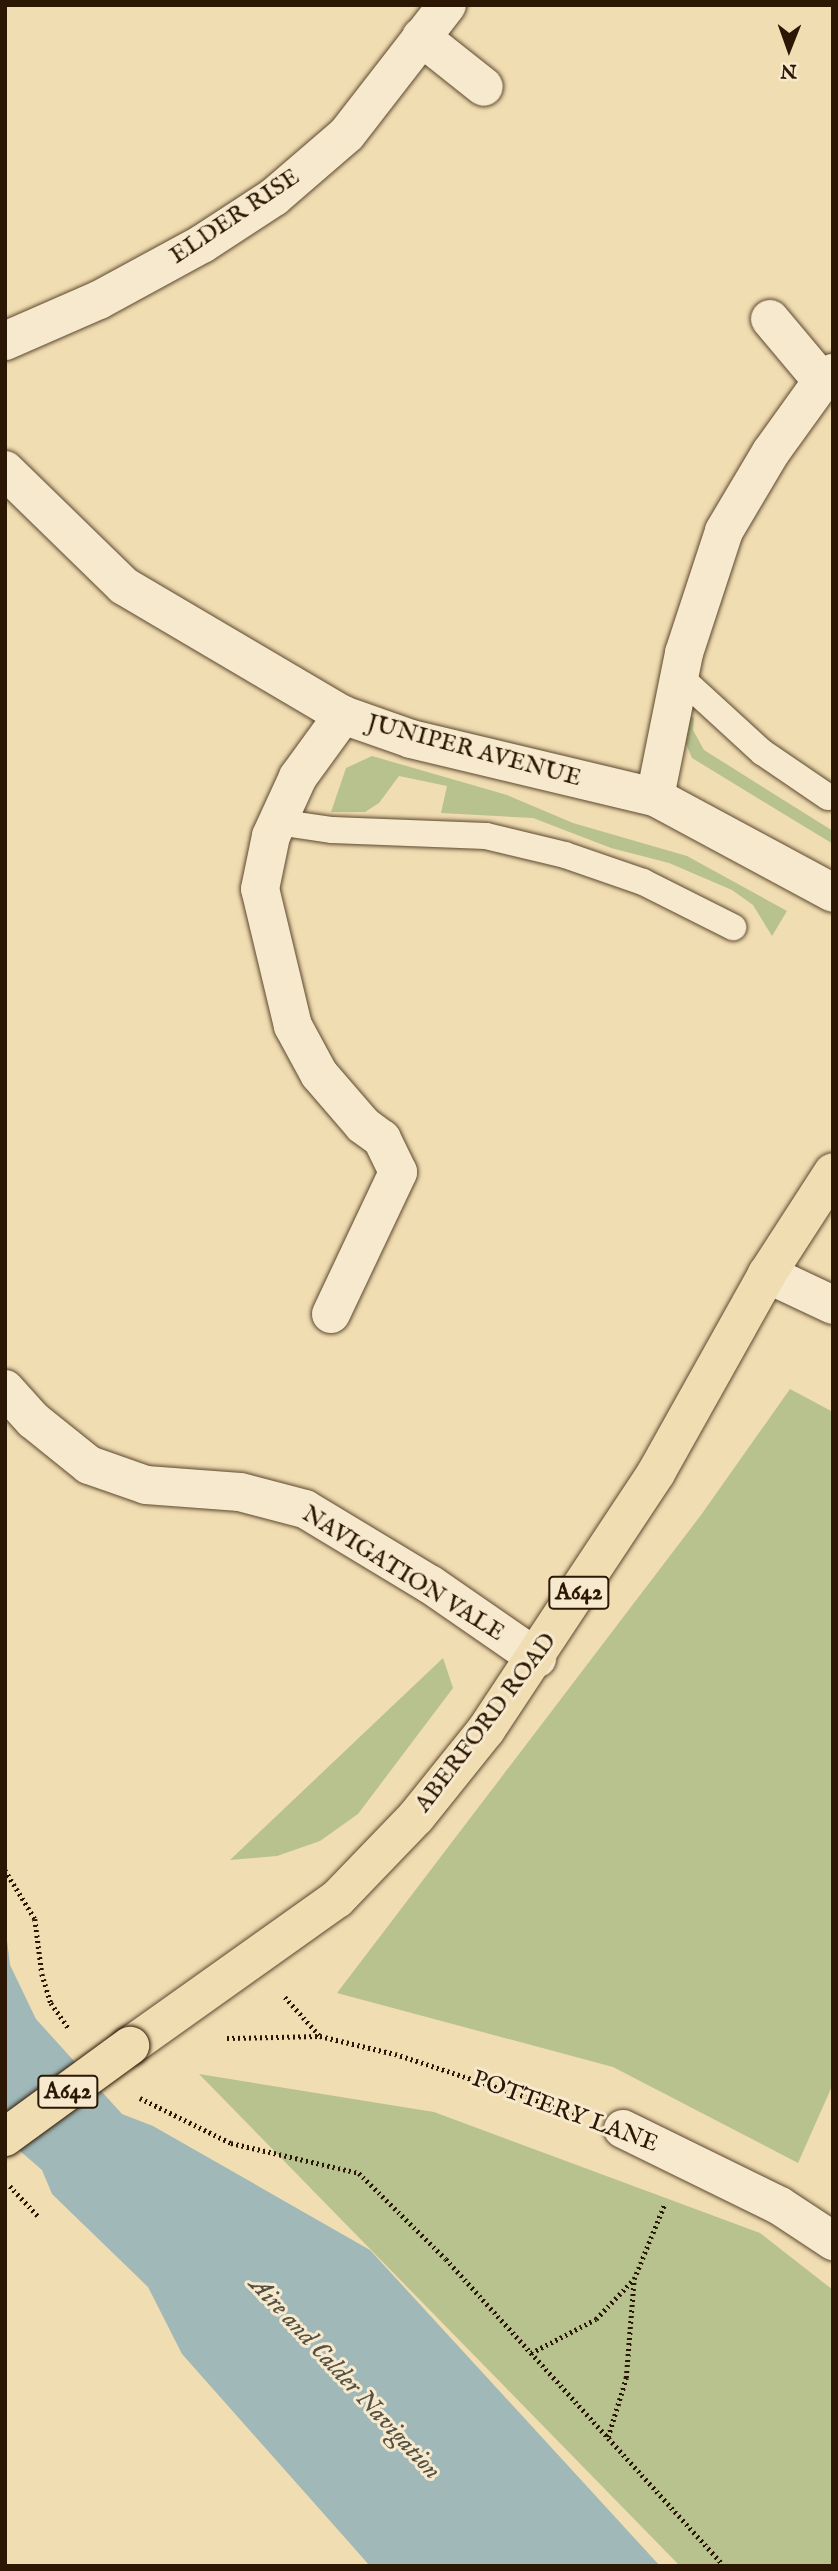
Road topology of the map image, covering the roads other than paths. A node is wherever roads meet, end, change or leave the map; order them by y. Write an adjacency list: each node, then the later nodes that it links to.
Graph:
1 (447, 5): 2 (street, ELDER RISE)
2 (421, 37): 3 (street); 5 (street, ELDER RISE)
3 (484, 88)
4 (770, 319): 6 (street)
5 (5, 341)
6 (827, 377): 8 (street)
7 (5, 470): 9 (street, JUNIPER AVENUE)
8 (679, 676): 10 (street); 11 (lane)
9 (343, 715): 10 (street, JUNIPER AVENUE); 12 (street)
10 (655, 797): 13 (street, JUNIPER AVENUE)
11 (828, 797)
12 (277, 822): 14 (lane); 18 (street)
13 (833, 892)
14 (733, 927)
15 (833, 1172): 16 (main road, ABERFORD ROAD / A642)
16 (767, 1274): 17 (street); 20 (main road, ABERFORD ROAD / A642)
17 (833, 1305)
18 (331, 1314)
19 (5, 1389): 20 (street, NAVIGATION VALE)
20 (537, 1658): 22 (main road, ABERFORD ROAD / A642, bridge)
21 (624, 2129): 23 (street, POTTERY LANE)
22 (5, 2137)
23 (833, 2241)

